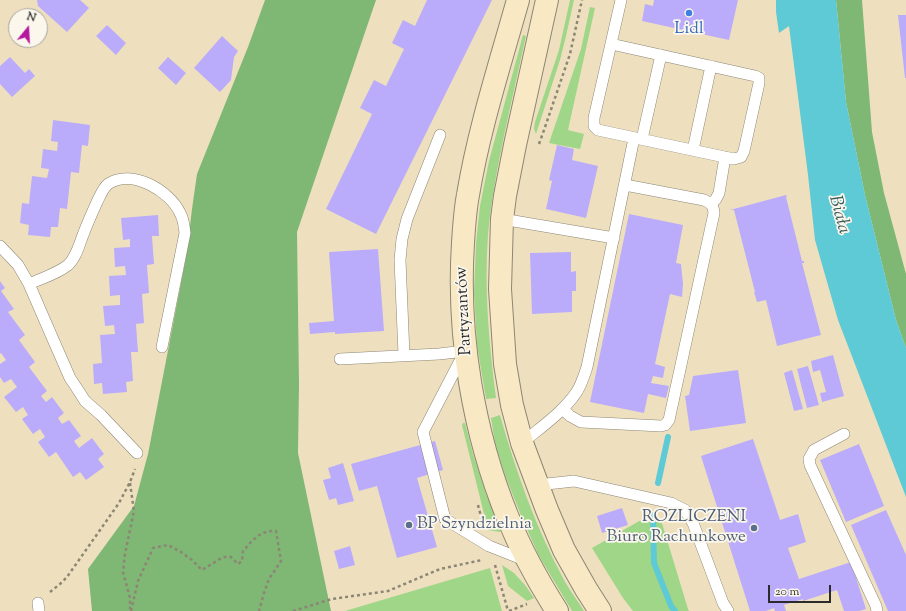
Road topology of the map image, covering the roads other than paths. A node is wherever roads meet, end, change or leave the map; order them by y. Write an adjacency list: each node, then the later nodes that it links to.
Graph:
1 (518, 0): 18 (main road, Partyzantów)
2 (547, 0): 13 (main road)
3 (621, 0): 4 (lane)
4 (611, 44): 5 (lane); 8 (lane)
5 (661, 55): 6 (lane); 8 (lane)
6 (711, 66): 9 (lane); 10 (lane)
7 (440, 135): 19 (lane)
8 (638, 139): 9 (lane); 11 (lane)
9 (693, 150): 10 (lane)
10 (725, 157): 12 (lane)
11 (625, 185): 12 (lane); 14 (lane)
12 (711, 204): 21 (lane)
13 (502, 219): 14 (lane); 23 (main road)
14 (614, 238): 21 (lane)
15 (0, 246): 16 (lane)
16 (30, 284): 17 (lane); 24 (lane)
17 (162, 347)
18 (465, 351): 19 (lane); 26 (main road, Partyzantów); 26 (lane)
19 (404, 355): 20 (lane)
20 (340, 359)
21 (563, 409): 23 (lane)
22 (844, 434): 30 (lane)
23 (522, 443): 25 (main road)
24 (137, 453)
25 (538, 485): 28 (main road); 29 (lane)
26 (528, 561): 27 (main road, Partyzantów)
27 (557, 611)
28 (600, 611)
29 (728, 611)
30 (877, 611)

